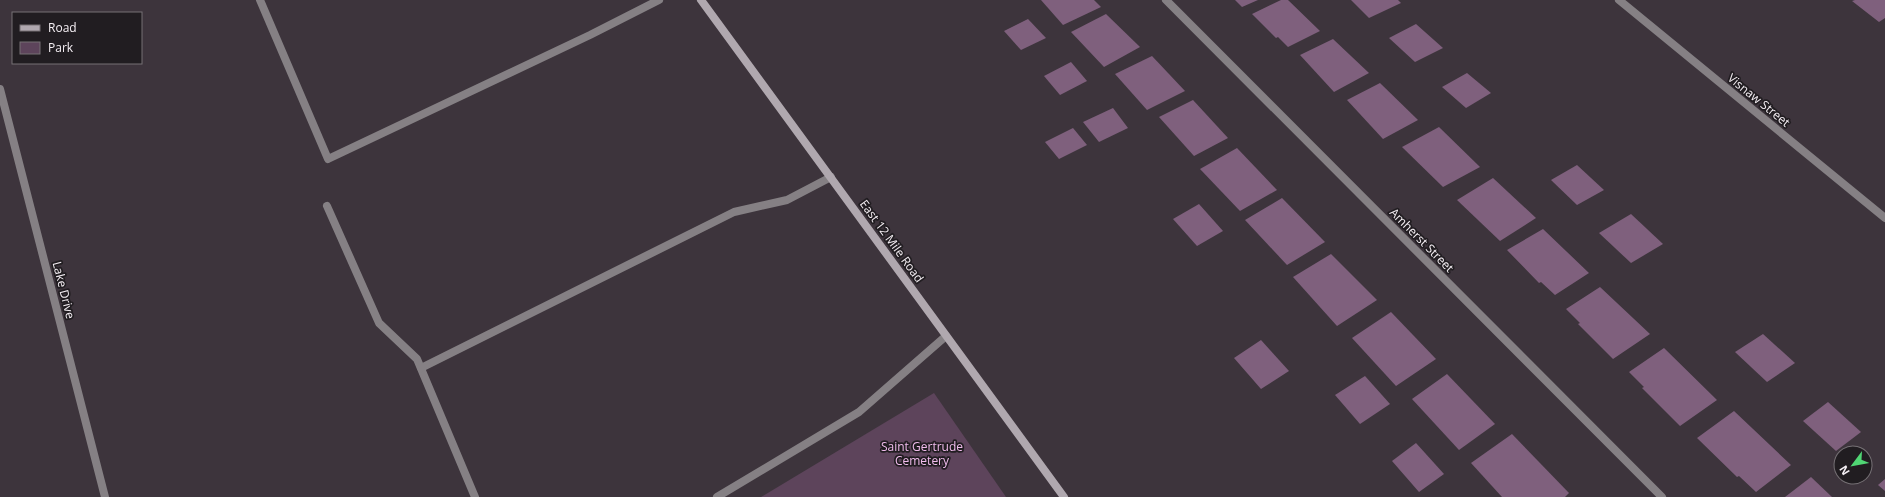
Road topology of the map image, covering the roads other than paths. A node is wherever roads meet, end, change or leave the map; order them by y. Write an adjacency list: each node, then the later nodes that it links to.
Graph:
1 (260, 0): 2 (street)
2 (659, 0)
3 (701, 0): 7 (main road, East 12 Mile Road)
4 (1166, 0): 16 (street, Amherst Street)
5 (1619, 0): 9 (street, Visnaw Street)
6 (0, 89): 12 (street, Lake Drive)
7 (831, 178): 10 (main road, East 12 Mile Road); 11 (street)
8 (327, 206): 11 (street)
9 (1885, 218)
10 (946, 336): 14 (street); 15 (main road, East 12 Mile Road)
11 (421, 368): 13 (street)
12 (104, 497)
13 (475, 497)
14 (717, 497)
15 (1064, 497)
16 (1662, 497)

